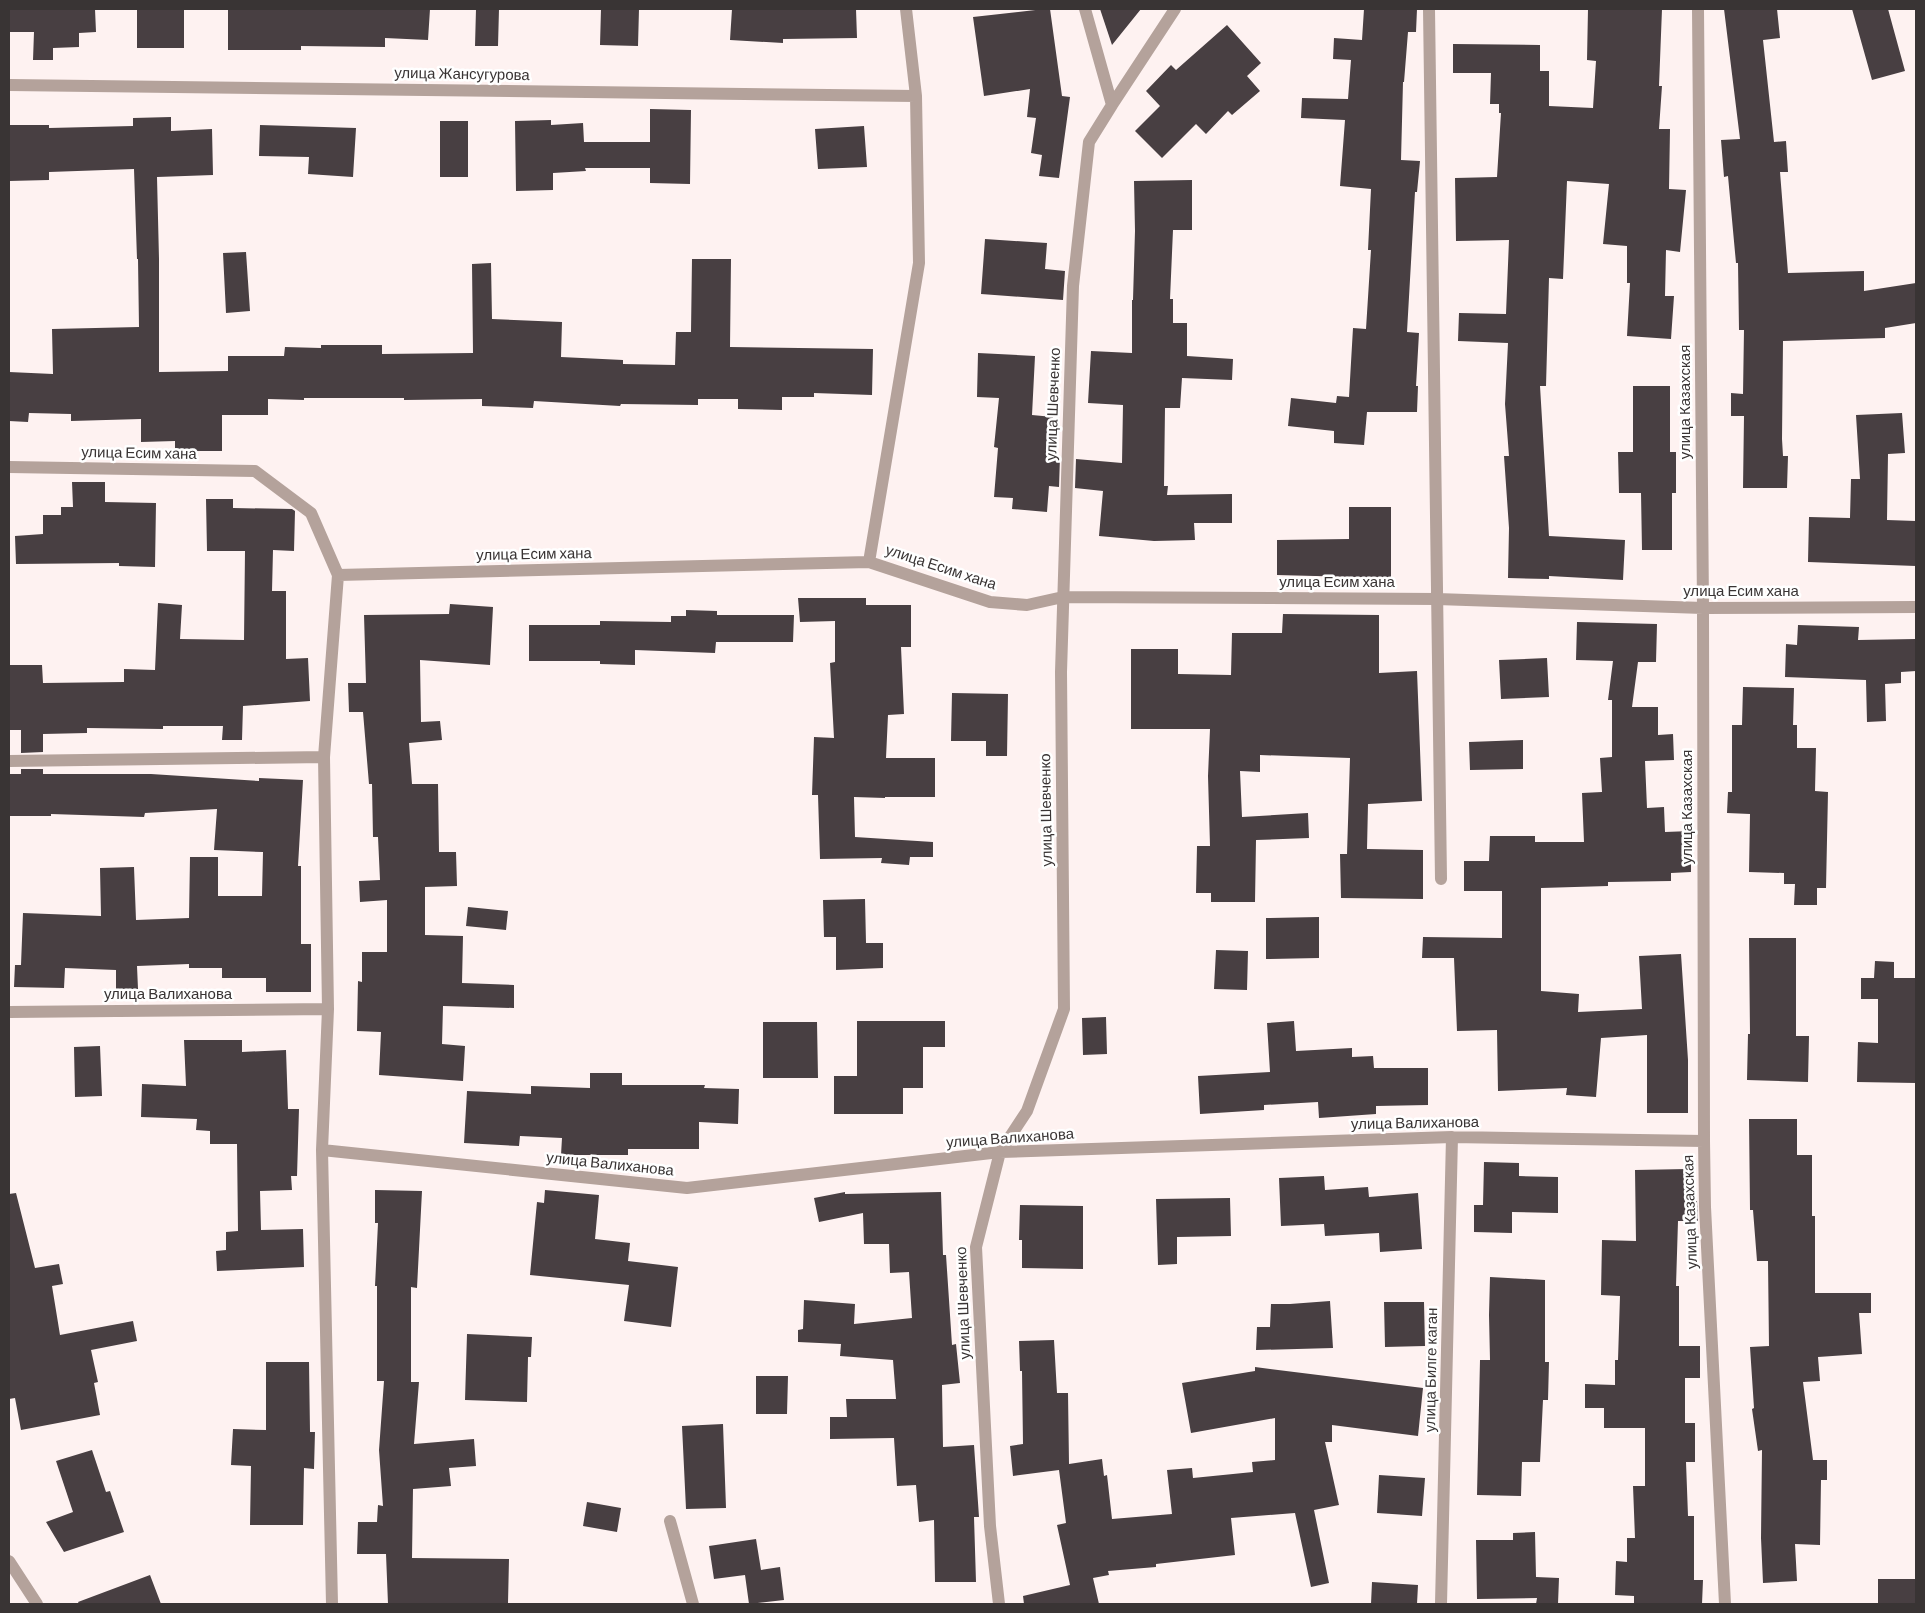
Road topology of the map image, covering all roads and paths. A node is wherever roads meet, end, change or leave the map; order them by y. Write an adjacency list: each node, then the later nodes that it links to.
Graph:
1 (906, 9): 7 (street)
2 (1085, 9): 8 (street)
3 (1175, 9): 8 (street, улица Шевченко)
4 (1429, 9): 13 (street)
5 (1698, 9): 15 (street, улица Казахская)
6 (9, 85): 7 (street, улица Жансугурова)
7 (916, 96): 10 (street)
8 (1112, 105): 12 (street, улица Шевченко)
9 (9, 467): 11 (street, улица Есим хана)
10 (869, 562): 11 (street, улица Есим хана); 12 (street, улица Есим хана)
11 (338, 575): 16 (street)
12 (1063, 597): 13 (street, улица Есим хана); 24 (street, улица Шевченко)
13 (1437, 599): 15 (street, улица Есим хана); 18 (street)
14 (1916, 607): 15 (street, улица Есим хана)
15 (1703, 608): 22 (street, улица Казахская)
16 (324, 757): 17 (street); 19 (street)
17 (9, 761)
18 (1441, 879)
19 (328, 1009): 20 (street, улица Валиханова); 23 (street)
20 (9, 1012)
21 (1452, 1137): 22 (street, улица Валиханова); 24 (street, улица Валиханова); 31 (street, улица Билге каган)
22 (1704, 1141): 32 (street, улица Казахская)
23 (322, 1150): 24 (street, улица Валиханова); 28 (street)
24 (1000, 1152): 30 (street, улица Шевченко)
25 (670, 1521): 29 (street)
26 (9, 1561): 27 (street)
27 (37, 1604)
28 (332, 1604)
29 (693, 1604)
30 (999, 1604)
31 (1442, 1604)
32 (1726, 1604)

